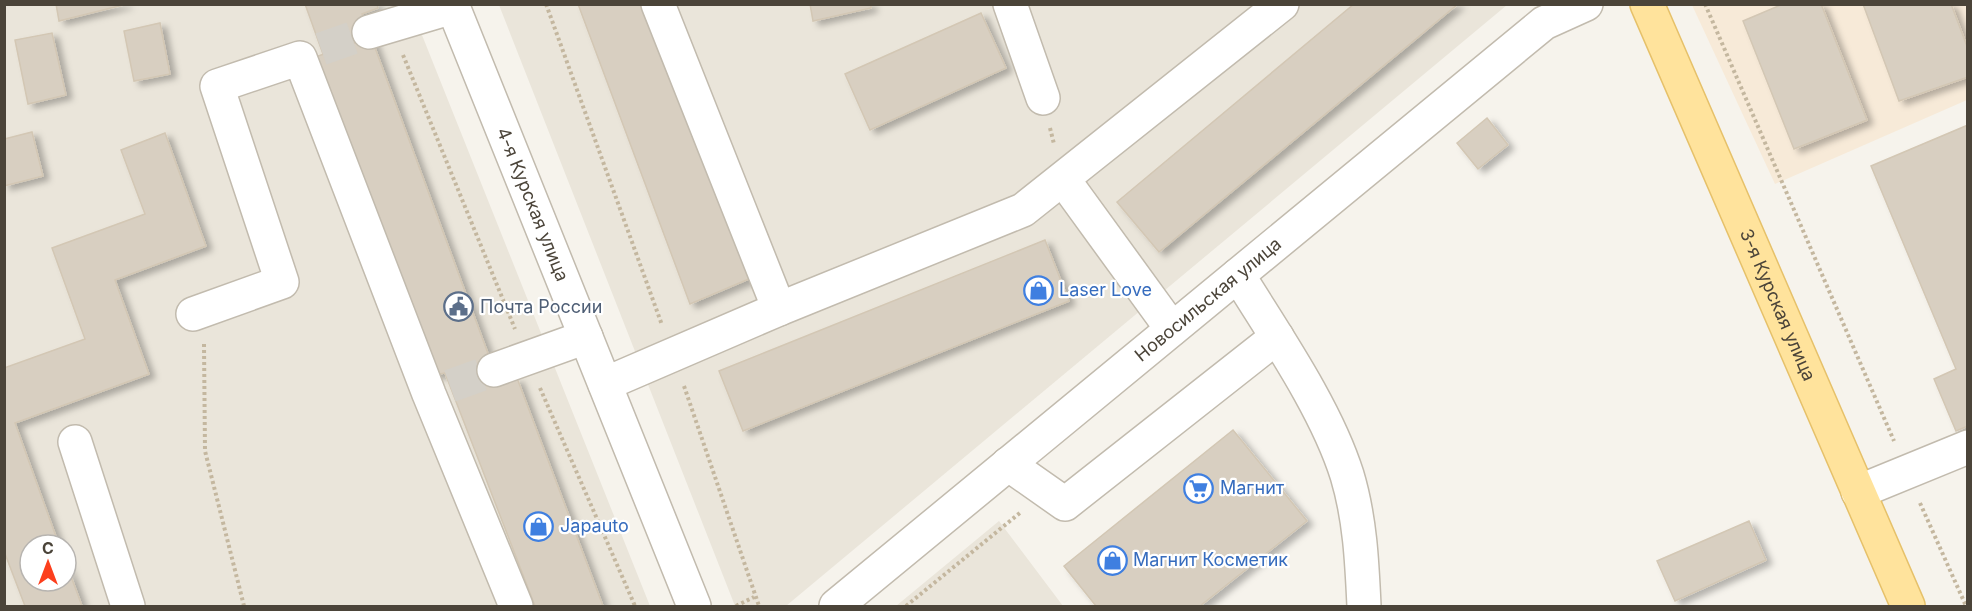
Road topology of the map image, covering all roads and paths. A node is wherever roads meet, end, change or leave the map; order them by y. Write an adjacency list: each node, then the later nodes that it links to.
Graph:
1 (546, 4): 18 (path)
2 (658, 4): 13 (street)
3 (1010, 4): 10 (street)
4 (1282, 4): 11 (street)
5 (1586, 4): 12 (street, Новосильская улица)
6 (1647, 4): 27 (main road, 3-я Курская улица)
7 (1705, 4): 25 (path)
8 (452, 6): 9 (street); 16 (street, 4-я Курская улица)
9 (380, 29): 19 (path)
10 (1043, 98): 11 (path)
11 (1063, 179): 13 (street); 15 (street)
12 (1238, 275): 15 (street, Новосильская улица); 17 (street)
13 (779, 309): 18 (street)
14 (198, 312): 30 (path); 31 (street)
15 (1172, 329): 24 (street, Новосильская улица)
16 (586, 337): 19 (street); 21 (street, 4-я Курская улица)
17 (1277, 337): 26 (street); 38 (street)
18 (673, 354): 21 (street); 28 (path)
19 (527, 358): 20 (street); 32 (path)
20 (494, 370)
21 (605, 384): 33 (street, 4-я Курская улица)
22 (75, 442): 29 (street)
23 (1968, 447): 25 (street)
24 (1008, 464): 26 (street); 36 (street, Новосильская улица)
25 (1908, 473): 27 (street); 40 (path)
26 (1047, 492): 37 (path)
27 (1858, 492): 39 (main road, 3-я Курская улица)
28 (754, 597): 34 (path); 35 (path)
29 (128, 606)
30 (244, 606)
31 (516, 606)
32 (635, 606)
33 (694, 606)
34 (736, 606)
35 (759, 606)
36 (836, 606)
37 (906, 606)
38 (1364, 606)
39 (1908, 606)
40 (1965, 606)

